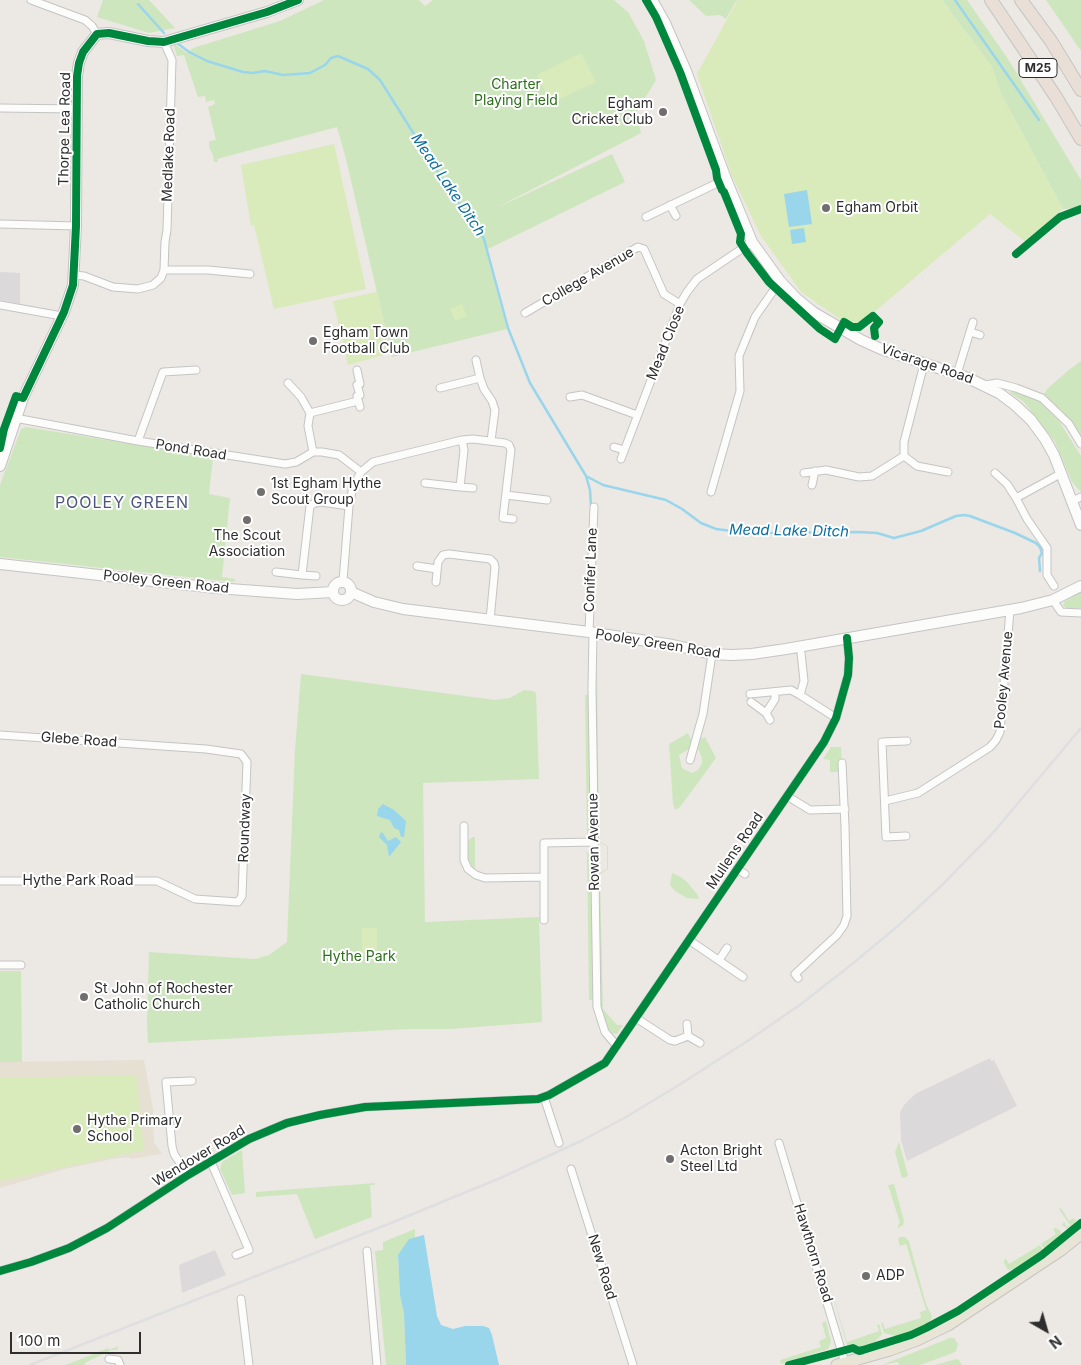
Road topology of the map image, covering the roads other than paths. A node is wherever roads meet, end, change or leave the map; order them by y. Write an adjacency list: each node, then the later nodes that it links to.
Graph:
1 (31, 0): 6 (street)
2 (298, 0): 7 (main road)
3 (652, 0): 12 (main road, Vicarage Road)
4 (992, 0): 11 (highway, M25)
5 (1022, 0): 8 (highway, M25)
6 (97, 34): 7 (main road); 10 (main road, Thorpe Lea Road)
7 (164, 42): 19 (street, Medlake Road)
8 (1081, 90)
9 (0, 108): 10 (street)
10 (77, 109): 17 (main road, Thorpe Lea Road)
11 (1081, 139)
12 (726, 179): 13 (street); 18 (main road, Vicarage Road)
13 (670, 205): 14 (street); 15 (street)
14 (676, 216)
15 (646, 218)
16 (0, 224): 17 (street)
17 (76, 226): 21 (main road, Thorpe Lea Road)
18 (752, 242): 22 (main road, Vicarage Road); 23 (street, Mead Close)
19 (164, 270): 20 (street); 21 (street)
20 (250, 274)
21 (74, 275): 26 (main road, Thorpe Lea Road)
22 (780, 281): 31 (main road, Vicarage Road); 63 (street)
23 (680, 304): 25 (street, College Avenue); 41 (street, Mead Close)
24 (0, 305): 26 (street)
25 (524, 313)
26 (62, 316): 42 (main road, Thorpe Lea Road)
27 (973, 322): 28 (street)
28 (970, 332): 29 (street); 34 (street)
29 (980, 335)
30 (476, 360): 35 (street)
31 (924, 364): 34 (main road, Vicarage Road); 50 (street)
32 (196, 370): 45 (street)
33 (357, 370): 40 (street)
34 (957, 374): 37 (main road, Vicarage Road)
35 (480, 378): 38 (street); 44 (street)
36 (288, 383): 40 (street)
37 (985, 385): 46 (street, Vicarage Road); 58 (main road, Vicarage Road)
38 (440, 388)
39 (570, 397): 41 (street)
40 (310, 413): 49 (street)
41 (637, 415): 48 (street, Mead Close)
42 (15, 418): 45 (street, Pond Road); 52 (main road, Thorpe Lea Road)
43 (462, 440): 44 (street); 54 (street); 61 (street)
44 (491, 441): 64 (street)
45 (138, 442): 49 (street, Pond Road)
46 (1081, 444)
47 (614, 447): 48 (street)
48 (624, 450): 51 (street, Mead Close)
49 (313, 452): 54 (street)
50 (904, 456): 53 (street); 55 (street)
51 (621, 459)
52 (0, 466)
53 (815, 471): 57 (street); 60 (street)
54 (360, 472): 68 (street)
55 (948, 472)
56 (995, 472): 65 (street)
57 (804, 473)
58 (1062, 473): 65 (street); 66 (main road, Vicarage Road)
59 (425, 483): 61 (street)
60 (812, 485)
61 (460, 487): 62 (street)
62 (473, 488)
63 (711, 492)
64 (506, 494): 67 (street); 70 (street)
65 (1016, 498): 80 (street)
66 (1076, 499): 71 (main road, Vicarage Road)
67 (547, 500)
68 (349, 506): 76 (street); 78 (street)
69 (594, 507): 88 (street, Conifer Lane)
70 (514, 519)
71 (1081, 525)
72 (0, 564): 82 (main road, Pooley Green Road)
73 (417, 566): 74 (street)
74 (437, 569): 79 (street); 87 (street)
75 (276, 572): 76 (street)
76 (302, 575): 77 (street)
77 (316, 576)
78 (343, 581): 82 (main road); 83 (main road)
79 (436, 582)
80 (1054, 586)
81 (1081, 586): 84 (main road, Pooley Green Road)
82 (332, 592): 83 (main road, Pooley Green Road)
83 (351, 592): 87 (main road, Pooley Green Road)
84 (1054, 600): 85 (main road, Pooley Green Road); 86 (street)
85 (1010, 610): 89 (main road, Pooley Green Road); 103 (street, Pooley Avenue)
86 (1081, 613)
87 (490, 620): 88 (main road, Pooley Green Road)
88 (591, 633): 91 (main road, Pooley Green Road); 107 (street, Rowan Avenue)
89 (847, 638): 91 (main road, Pooley Green Road); 95 (street, Mullens Road)
90 (801, 653): 93 (street)
91 (712, 654): 100 (street)
92 (775, 692): 93 (street); 94 (street); 94 (street)
93 (800, 694): 95 (street)
94 (766, 712): 96 (street)
95 (836, 718): 102 (street, Mullens Road)
96 (770, 720)
97 (0, 735): 99 (street, Glebe Road)
98 (907, 741): 103 (street)
99 (157, 746): 112 (street, Roundway)
100 (690, 760)
101 (842, 762): 104 (street)
102 (787, 796): 104 (street); 108 (street, Mullens Road)
103 (885, 801): 106 (street)
104 (845, 809): 120 (street)
105 (464, 826): 110 (street)
106 (906, 836)
107 (594, 842): 110 (street); 125 (street, Rowan Avenue)
108 (738, 869): 109 (street); 114 (street, Mullens Road)
109 (745, 874)
110 (544, 877): 113 (street)
111 (0, 881): 112 (street, Hythe Park Road)
112 (157, 882)
113 (544, 920)
114 (689, 940): 116 (street); 121 (street, Mullens Road)
115 (727, 948): 116 (street)
116 (719, 960): 119 (street)
117 (0, 965): 118 (street)
118 (21, 965)
119 (743, 977)
120 (798, 978)
121 (636, 1018): 123 (street); 125 (street, Mullens Road)
122 (687, 1024): 123 (street)
123 (688, 1036): 124 (street)
124 (700, 1043)
125 (617, 1046): 127 (street, Mullens Road)
126 (192, 1080): 132 (street, Wendover Road)
127 (544, 1097): 128 (street); 130 (street, Wendover Road)
128 (559, 1143)
129 (779, 1143): 139 (street, Hawthorn Road)
130 (211, 1162): 132 (street, Wendover Road); 135 (street)
131 (571, 1169): 143 (street, New Road)
132 (188, 1175): 136 (street, Wendover Road)
133 (1081, 1234): 139 (main road)
134 (367, 1251): 142 (street)
135 (236, 1255)
136 (0, 1271)
137 (241, 1299): 141 (street)
138 (109, 1359): 140 (street)
139 (841, 1364)
140 (120, 1365)
141 (249, 1365)
142 (377, 1365)
143 (633, 1365)

